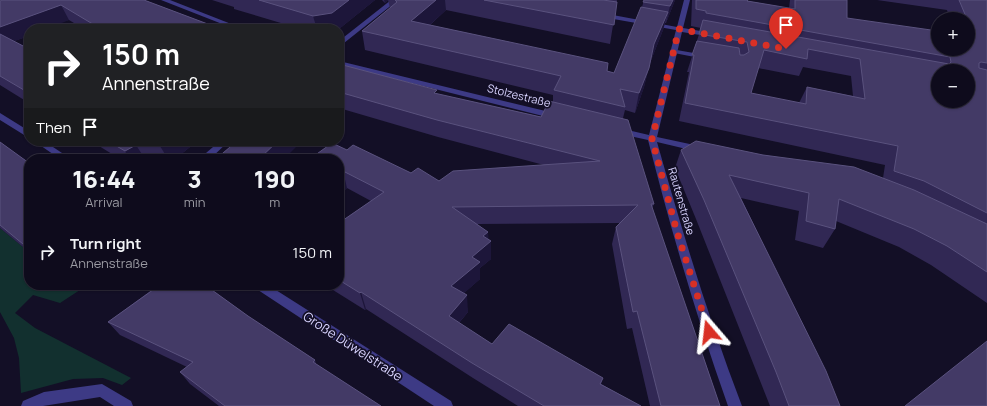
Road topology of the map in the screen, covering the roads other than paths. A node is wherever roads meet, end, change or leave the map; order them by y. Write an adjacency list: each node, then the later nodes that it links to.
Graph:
1 (164, 0): 5 (street)
2 (395, 0): 8 (street)
3 (687, 0): 6 (street, Rautenstraße)
4 (594, 13): 6 (street)
5 (228, 24)
6 (679, 29): 7 (street); 9 (street, Rautenstraße)
7 (718, 37)
8 (344, 41)
9 (674, 51): 10 (street); 16 (street, Rautenstraße)
10 (710, 58)
11 (344, 65): 13 (street, Stolzestraße)
12 (0, 116): 15 (street)
13 (568, 119)
14 (614, 130): 16 (street)
15 (24, 132)
16 (652, 139): 19 (street); 26 (street, Rautenstraße)
17 (46, 146): 20 (street)
18 (219, 146): 21 (street)
19 (706, 150)
20 (58, 154)
21 (210, 154)
22 (267, 290): 25 (street, Große Düwelstraße)
23 (28, 406): 24 (street)
24 (126, 406)
25 (446, 406)
26 (735, 406)

